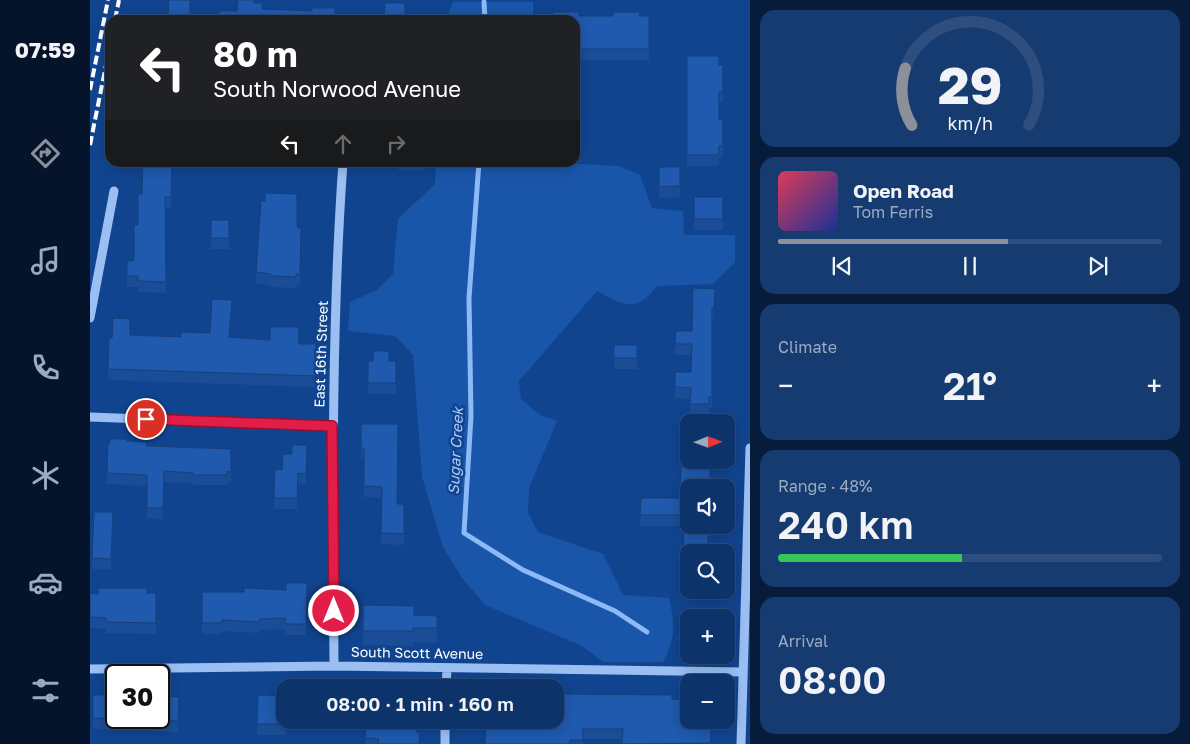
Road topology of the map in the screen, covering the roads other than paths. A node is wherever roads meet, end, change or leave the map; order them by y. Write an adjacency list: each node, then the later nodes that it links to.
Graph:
1 (343, 167): 5 (street, East 16th Street)
2 (114, 190): 3 (street)
3 (90, 318)
4 (90, 417): 5 (street)
5 (332, 426): 8 (street, East 16th Street)
6 (750, 448): 7 (street)
7 (749, 495): 11 (street)
8 (334, 666): 9 (street, South Scott Avenue); 10 (street, South Scott Avenue)
9 (447, 668): 11 (street, South Scott Avenue); 12 (street)
10 (90, 669)
11 (743, 672): 15 (street)
12 (446, 679)
13 (445, 729): 14 (street)
14 (445, 744)
15 (741, 744)

